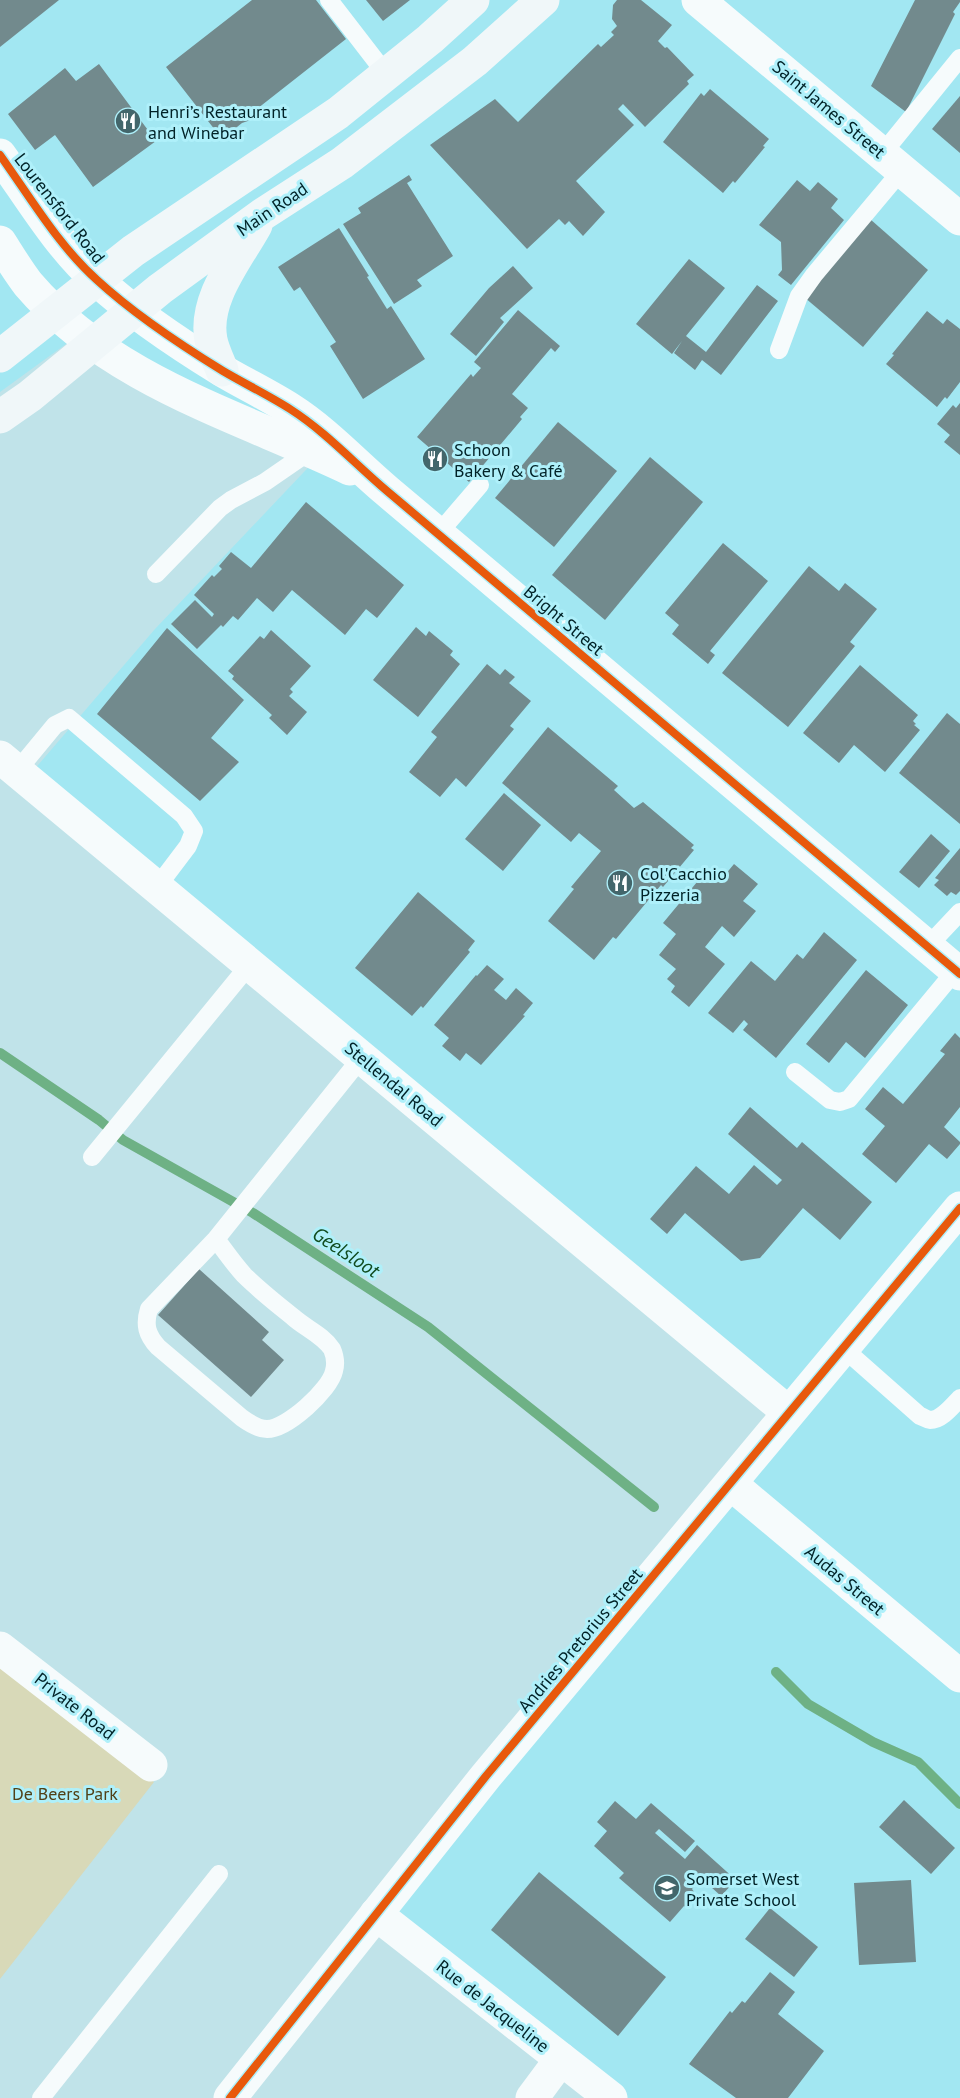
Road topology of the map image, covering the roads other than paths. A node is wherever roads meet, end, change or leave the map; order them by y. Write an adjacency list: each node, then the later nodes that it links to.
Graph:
1 (329, 0): 6 (lane)
2 (473, 0): 6 (main road)
3 (543, 0): 9 (main road, Main Road)
4 (698, 0): 8 (street, Saint James Street)
5 (960, 58): 8 (lane)
6 (386, 74): 12 (main road)
7 (0, 155): 12 (street, Lourensford Road)
8 (892, 162): 10 (street, Saint James Street); 16 (lane)
9 (263, 213): 13 (main road, Main Road); 18 (main road)
10 (960, 219)
11 (0, 242): 14 (street)
12 (96, 280): 13 (street, Lourensford Road); 14 (main road)
13 (133, 311): 15 (main road, Main Road); 18 (street, Bright Street)
14 (57, 312): 15 (street, Bright Street); 17 (main road)
15 (94, 343): 19 (main road, Main Road); 20 (street, Bright Street)
16 (779, 350)
17 (0, 356)
18 (222, 370): 21 (street, Bright Street)
19 (0, 417)
20 (309, 451): 21 (street, Bright Street); 24 (lane)
21 (376, 482): 23 (street, Bright Street)
22 (480, 485): 23 (lane)
23 (438, 534): 28 (street, Bright Street)
24 (156, 574)
25 (8, 764): 26 (street, Stellendal Road); 26 (lane)
26 (157, 887): 29 (street, Stellendal Road)
27 (960, 912): 28 (lane)
28 (928, 946): 30 (street, Bright Street)
29 (250, 964): 31 (street, Stellendal Road); 33 (lane)
30 (958, 972): 32 (lane)
31 (362, 1057): 35 (lane); 38 (street, Stellendal Road)
32 (795, 1072)
33 (92, 1157)
34 (960, 1208): 36 (street, Andries Pretorius Street)
35 (216, 1239): 35 (lane)
36 (843, 1348): 37 (lane); 38 (street, Andries Pretorius Street)
37 (960, 1398)
38 (788, 1412): 39 (street, Andries Pretorius Street)
39 (731, 1485): 41 (street, Audas Street); 44 (street, Andries Pretorius Street)
40 (0, 1648): 42 (street, Private Road)
41 (960, 1676)
42 (151, 1765)
43 (219, 1874): 46 (lane)
44 (376, 1914): 45 (street, Rue de Jacqueline); 47 (street, Andries Pretorius Street)
45 (561, 2059): 48 (street); 49 (street, Rue de Jacqueline)
46 (41, 2098)
47 (230, 2098)
48 (532, 2098)
49 (611, 2098)

